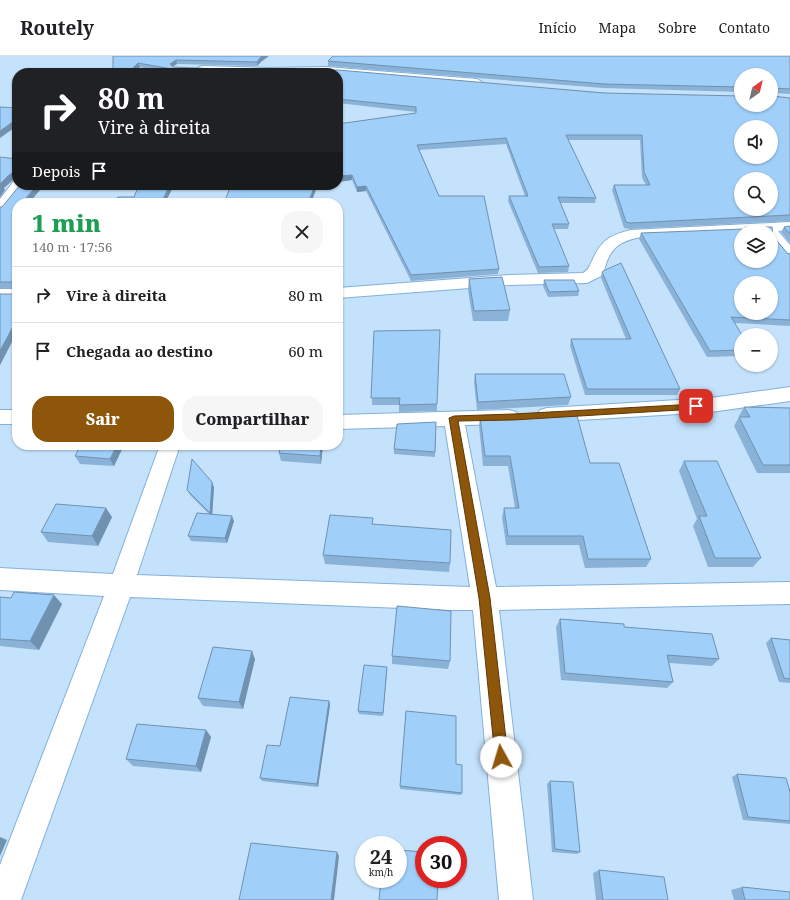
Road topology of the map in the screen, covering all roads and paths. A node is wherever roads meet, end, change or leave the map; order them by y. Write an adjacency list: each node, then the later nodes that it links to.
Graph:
1 (343, 71): 2 (street)
2 (486, 83)
3 (14, 190): 4 (street)
4 (0, 208)
5 (790, 226): 6 (street)
6 (778, 228)
7 (734, 231): 10 (street)
8 (778, 240): 9 (street)
9 (790, 255)
10 (343, 293)
11 (0, 294): 12 (street)
12 (12, 294)
13 (790, 394): 16 (street)
14 (0, 417): 15 (street)
15 (12, 417)
16 (454, 418): 17 (street); 22 (street)
17 (343, 422)
18 (168, 450): 20 (street)
19 (0, 579): 20 (street)
20 (121, 586): 22 (street); 23 (street)
21 (790, 593): 22 (street)
22 (484, 598): 24 (street)
23 (4, 900)
24 (516, 900)

